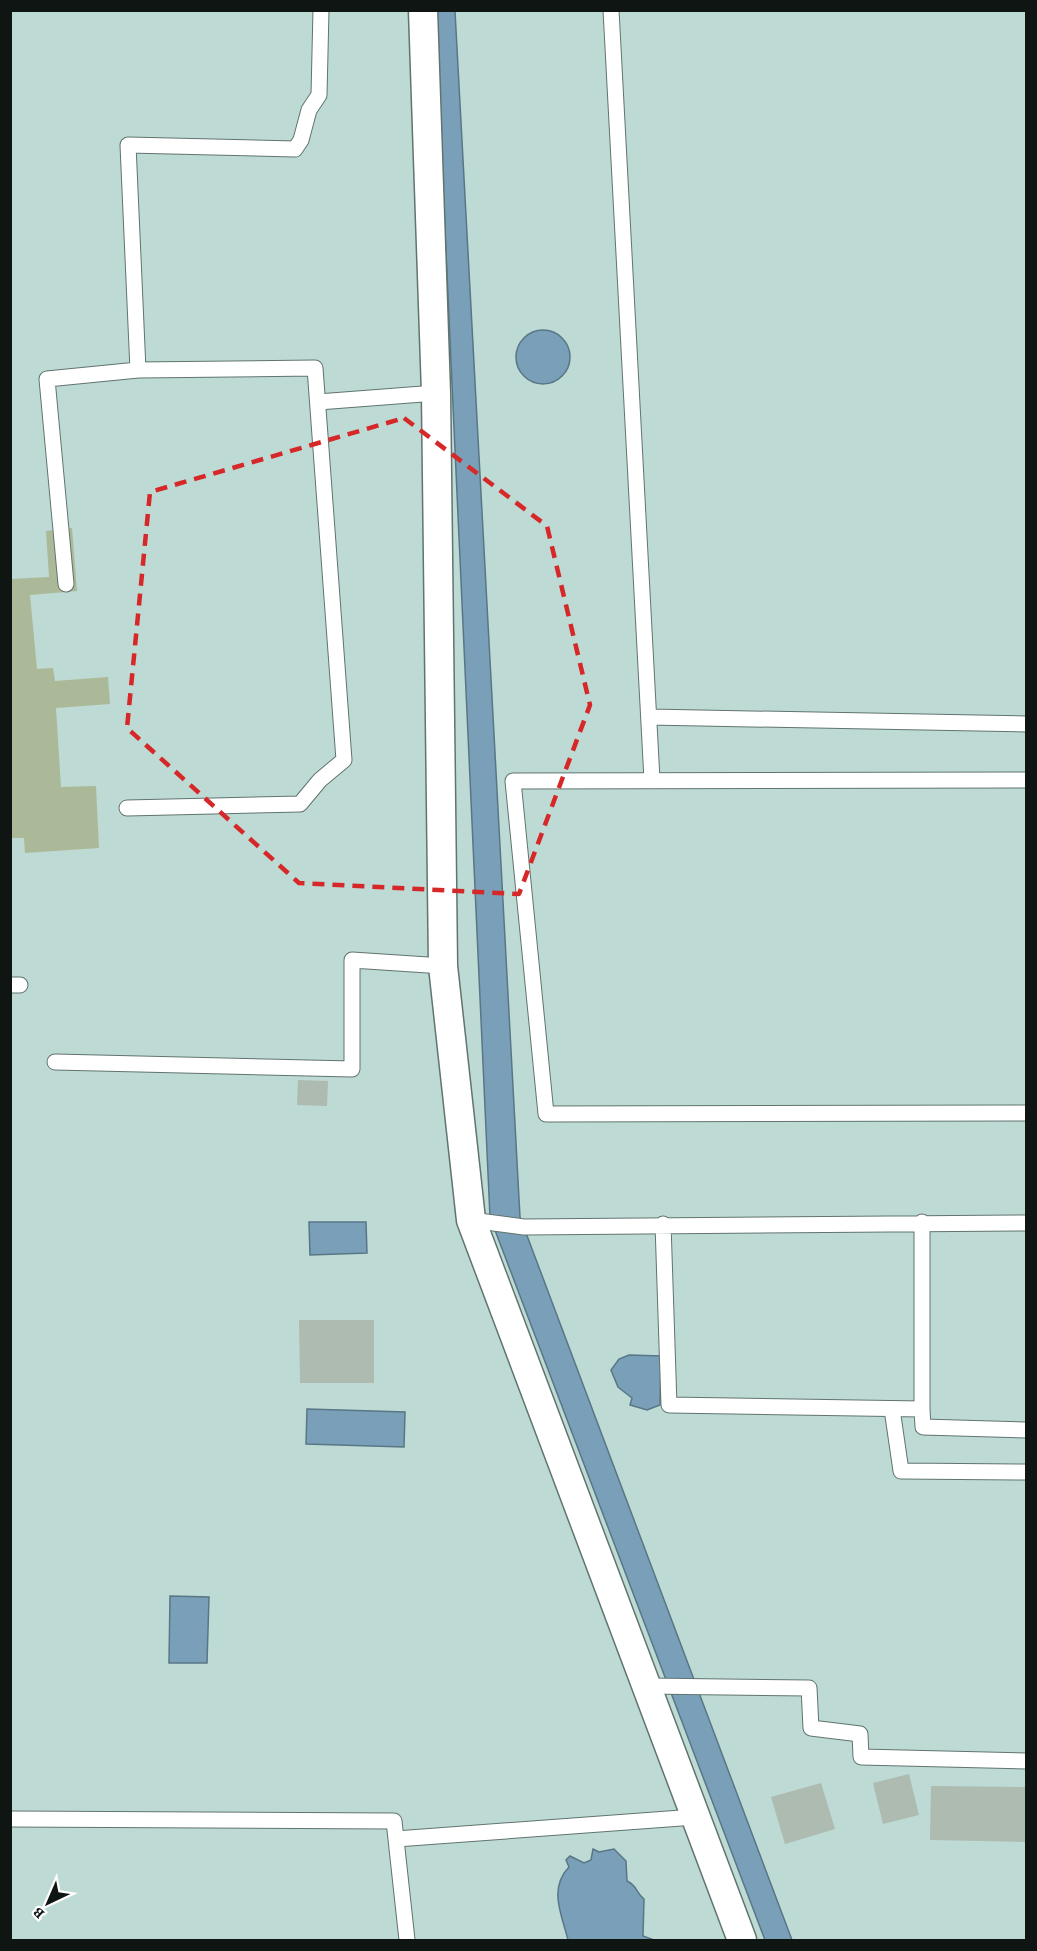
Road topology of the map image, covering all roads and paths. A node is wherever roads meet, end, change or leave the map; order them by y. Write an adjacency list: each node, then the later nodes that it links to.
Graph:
1 (321, 10): 4 (lane)
2 (423, 10): 5 (street)
3 (611, 10): 8 (lane)
4 (138, 370): 6 (lane); 7 (lane)
5 (436, 393): 6 (lane); 13 (street)
6 (318, 402): 12 (lane)
7 (66, 584)
8 (649, 717): 9 (lane); 10 (lane)
9 (1026, 724)
10 (652, 780): 11 (lane); 15 (lane)
11 (1026, 780)
12 (127, 808)
13 (443, 966): 14 (lane); 16 (street)
14 (55, 1062)
15 (1026, 1113)
16 (482, 1222): 19 (lane); 24 (street)
17 (922, 1222): 18 (lane); 19 (lane); 21 (lane)
18 (1026, 1223)
19 (663, 1224): 20 (lane)
20 (892, 1409): 21 (lane); 23 (lane)
21 (922, 1409): 22 (lane)
22 (1026, 1430)
23 (1026, 1472)
24 (658, 1687): 25 (lane); 26 (street)
25 (1026, 1761)
26 (695, 1817): 28 (lane); 30 (street)
27 (10, 1820): 28 (lane)
28 (396, 1839): 29 (lane)
29 (407, 1941)
30 (742, 1941)

